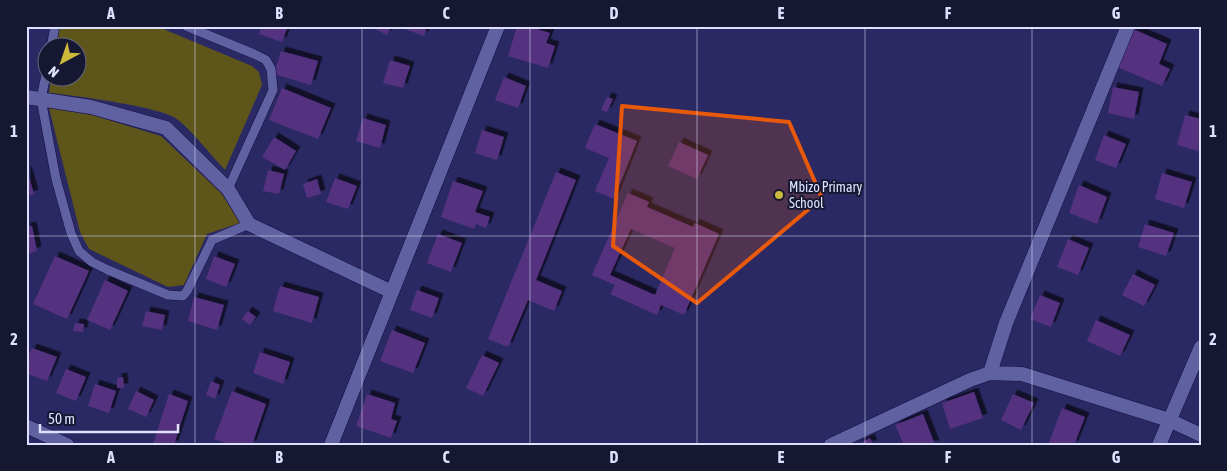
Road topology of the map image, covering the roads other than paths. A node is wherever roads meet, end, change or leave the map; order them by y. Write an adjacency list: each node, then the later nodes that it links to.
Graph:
1 (186, 26): 7 (lane)
2 (498, 26): 9 (street)
3 (1128, 26): 11 (street)
4 (43, 88): 6 (lane)
5 (26, 98): 6 (street)
6 (41, 100): 7 (street); 8 (lane)
7 (228, 189): 8 (street)
8 (249, 224): 9 (street)
9 (392, 292): 16 (street)
10 (1201, 347): 12 (street)
11 (990, 373): 12 (street); 17 (street)
12 (1169, 420): 14 (street); 18 (street)
13 (26, 426): 15 (street)
14 (1201, 435)
15 (67, 445)
16 (331, 445)
17 (831, 445)
18 (1159, 445)

